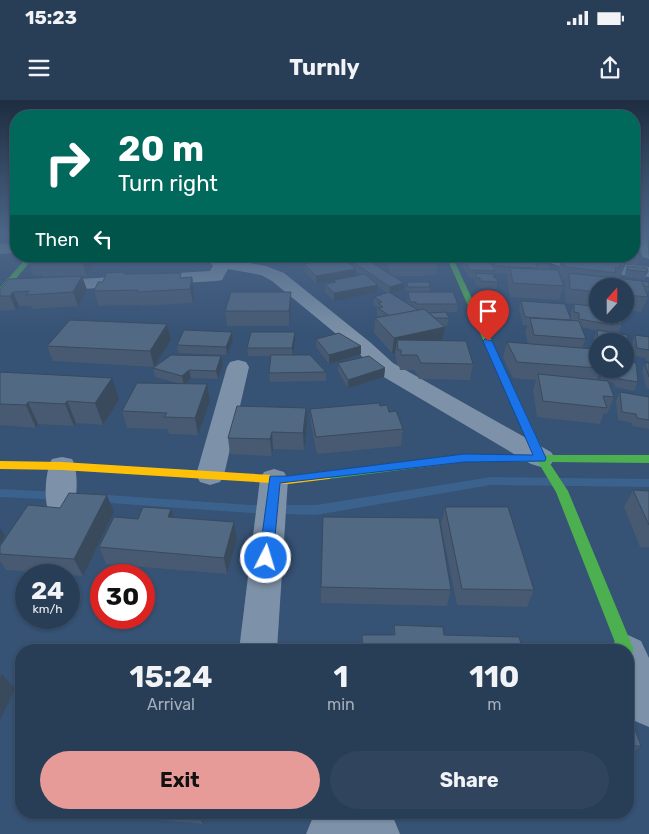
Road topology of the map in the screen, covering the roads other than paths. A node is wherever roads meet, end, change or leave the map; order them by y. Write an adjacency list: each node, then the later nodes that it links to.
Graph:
1 (23, 268): 7 (main road)
2 (217, 268): 7 (street)
3 (255, 268): 9 (street)
4 (454, 268): 9 (main road)
5 (612, 268): 6 (street)
6 (649, 272)
7 (8, 290)
8 (238, 367): 13 (street)
9 (541, 458): 10 (main road); 14 (main road); 17 (main road)
10 (649, 459)
11 (0, 465): 12 (main road)
12 (62, 466): 13 (main road); 15 (street)
13 (210, 475): 14 (main road)
14 (274, 479): 16 (street)
15 (60, 507)
16 (259, 644)
17 (624, 644)
18 (634, 670): 19 (street)
19 (649, 707)
20 (330, 834): 21 (street)
21 (376, 834)

